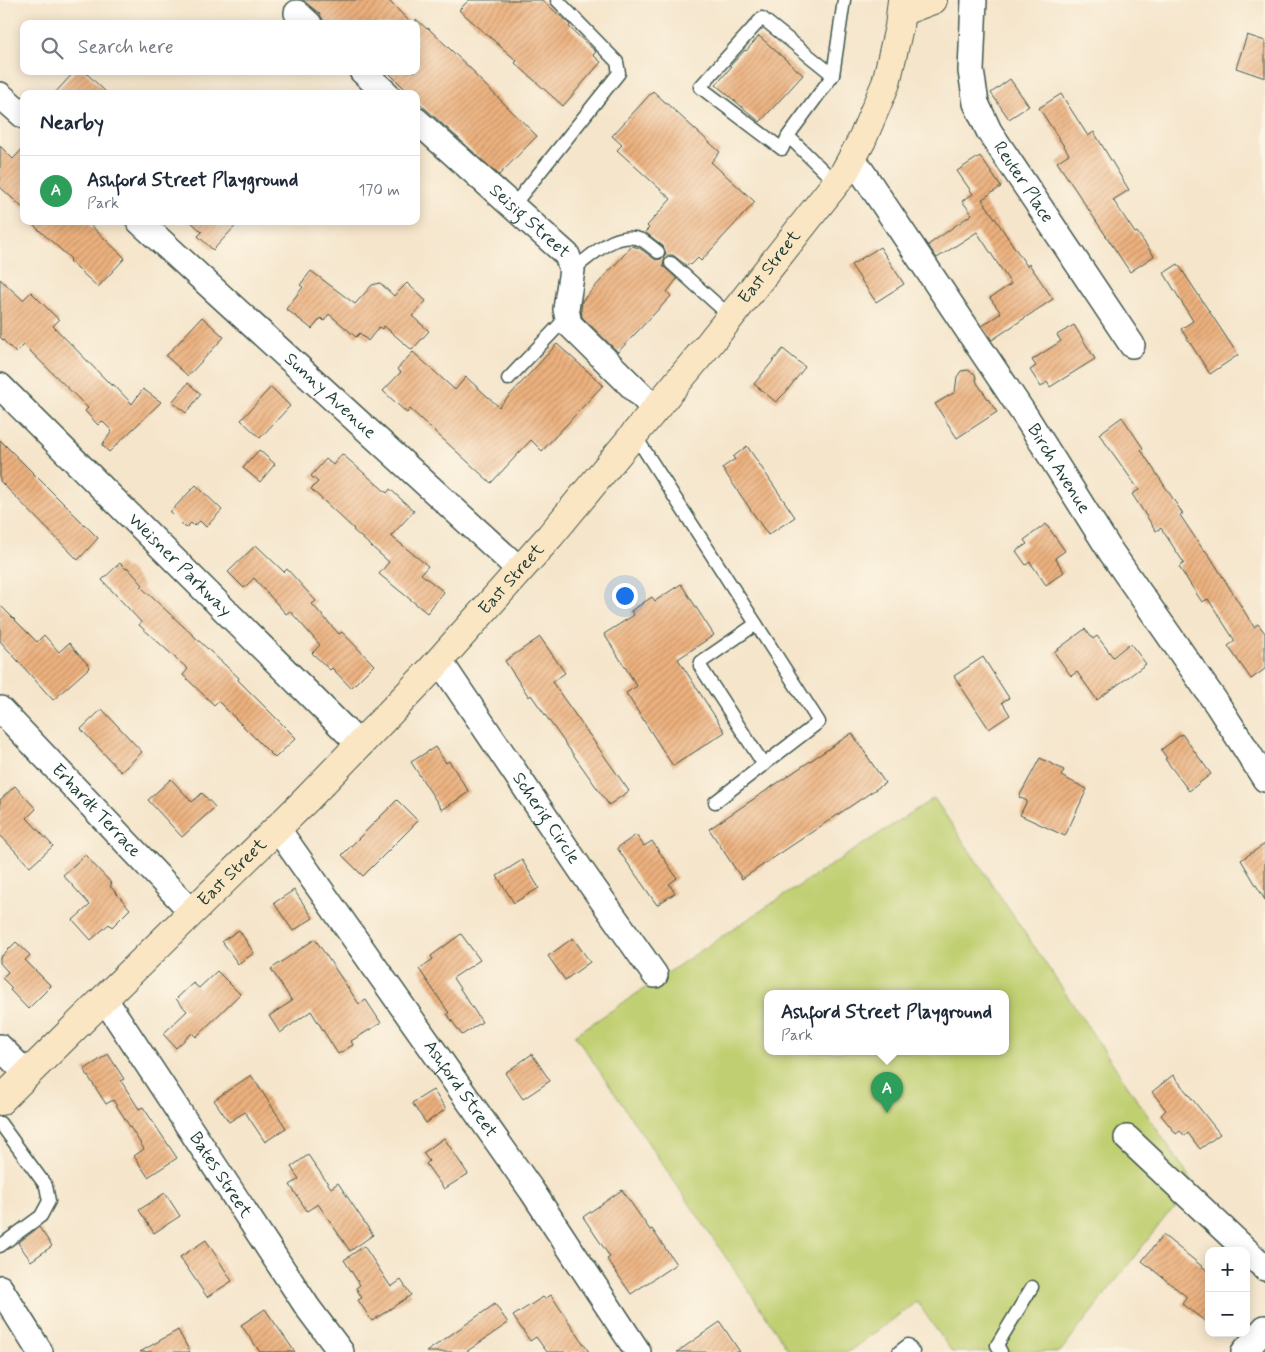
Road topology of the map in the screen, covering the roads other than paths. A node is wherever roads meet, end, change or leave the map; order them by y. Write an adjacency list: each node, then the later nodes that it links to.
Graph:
1 (557, 0): 15 (lane)
2 (844, 0): 7 (lane)
3 (933, 0): 5 (main road, East Street)
4 (974, 0): 22 (street, Reuter Place)
5 (901, 6): 13 (main road, East Street)
6 (366, 75): 8 (street)
7 (833, 75): 12 (lane); 12 (lane)
8 (383, 90)
9 (0, 95): 10 (street)
10 (20, 112)
11 (420, 124): 15 (street, Seisig Street)
12 (788, 136): 14 (lane)
13 (852, 157): 14 (main road, East Street); 33 (street, Birch Avenue)
14 (836, 183): 21 (main road, East Street)
15 (512, 207): 19 (street, Seisig Street)
16 (143, 225): 27 (street, Sunny Avenue)
17 (658, 252): 19 (lane)
18 (671, 263): 21 (lane)
19 (572, 270): 20 (street, Seisig Street)
20 (568, 316): 23 (lane); 25 (street)
21 (731, 317): 25 (main road, East Street)
22 (1132, 345)
23 (508, 379)
24 (0, 386): 31 (street, Weisner Parkway)
25 (655, 409): 26 (main road, East Street)
26 (634, 434): 27 (main road, East Street); 28 (lane)
27 (520, 570): 29 (main road, East Street)
28 (756, 624): 32 (lane); 32 (lane)
29 (439, 660): 31 (main road, East Street); 37 (street, Scherig Circle)
30 (0, 709): 36 (street, Erhardt Terrace)
31 (360, 745): 35 (main road, East Street)
32 (764, 765): 34 (lane)
33 (1265, 779)
34 (715, 802)
35 (277, 828): 36 (main road, East Street); 51 (street, Ashford Street)
36 (192, 912): 38 (main road, East Street)
37 (655, 975)
38 (104, 998): 40 (main road, East Street); 50 (street, Bates Street)
39 (0, 1047): 40 (street)
40 (27, 1074): 41 (main road, East Street)
41 (0, 1101)
42 (0, 1123): 44 (lane)
43 (1127, 1138): 45 (street)
44 (0, 1246)
45 (1265, 1268)
46 (1032, 1287): 54 (lane)
47 (0, 1288): 49 (street)
48 (1265, 1328): 55 (street)
49 (40, 1352)
50 (341, 1352)
51 (638, 1352)
52 (899, 1352): 53 (lane)
53 (914, 1352)
54 (1001, 1352)
55 (1244, 1352)

